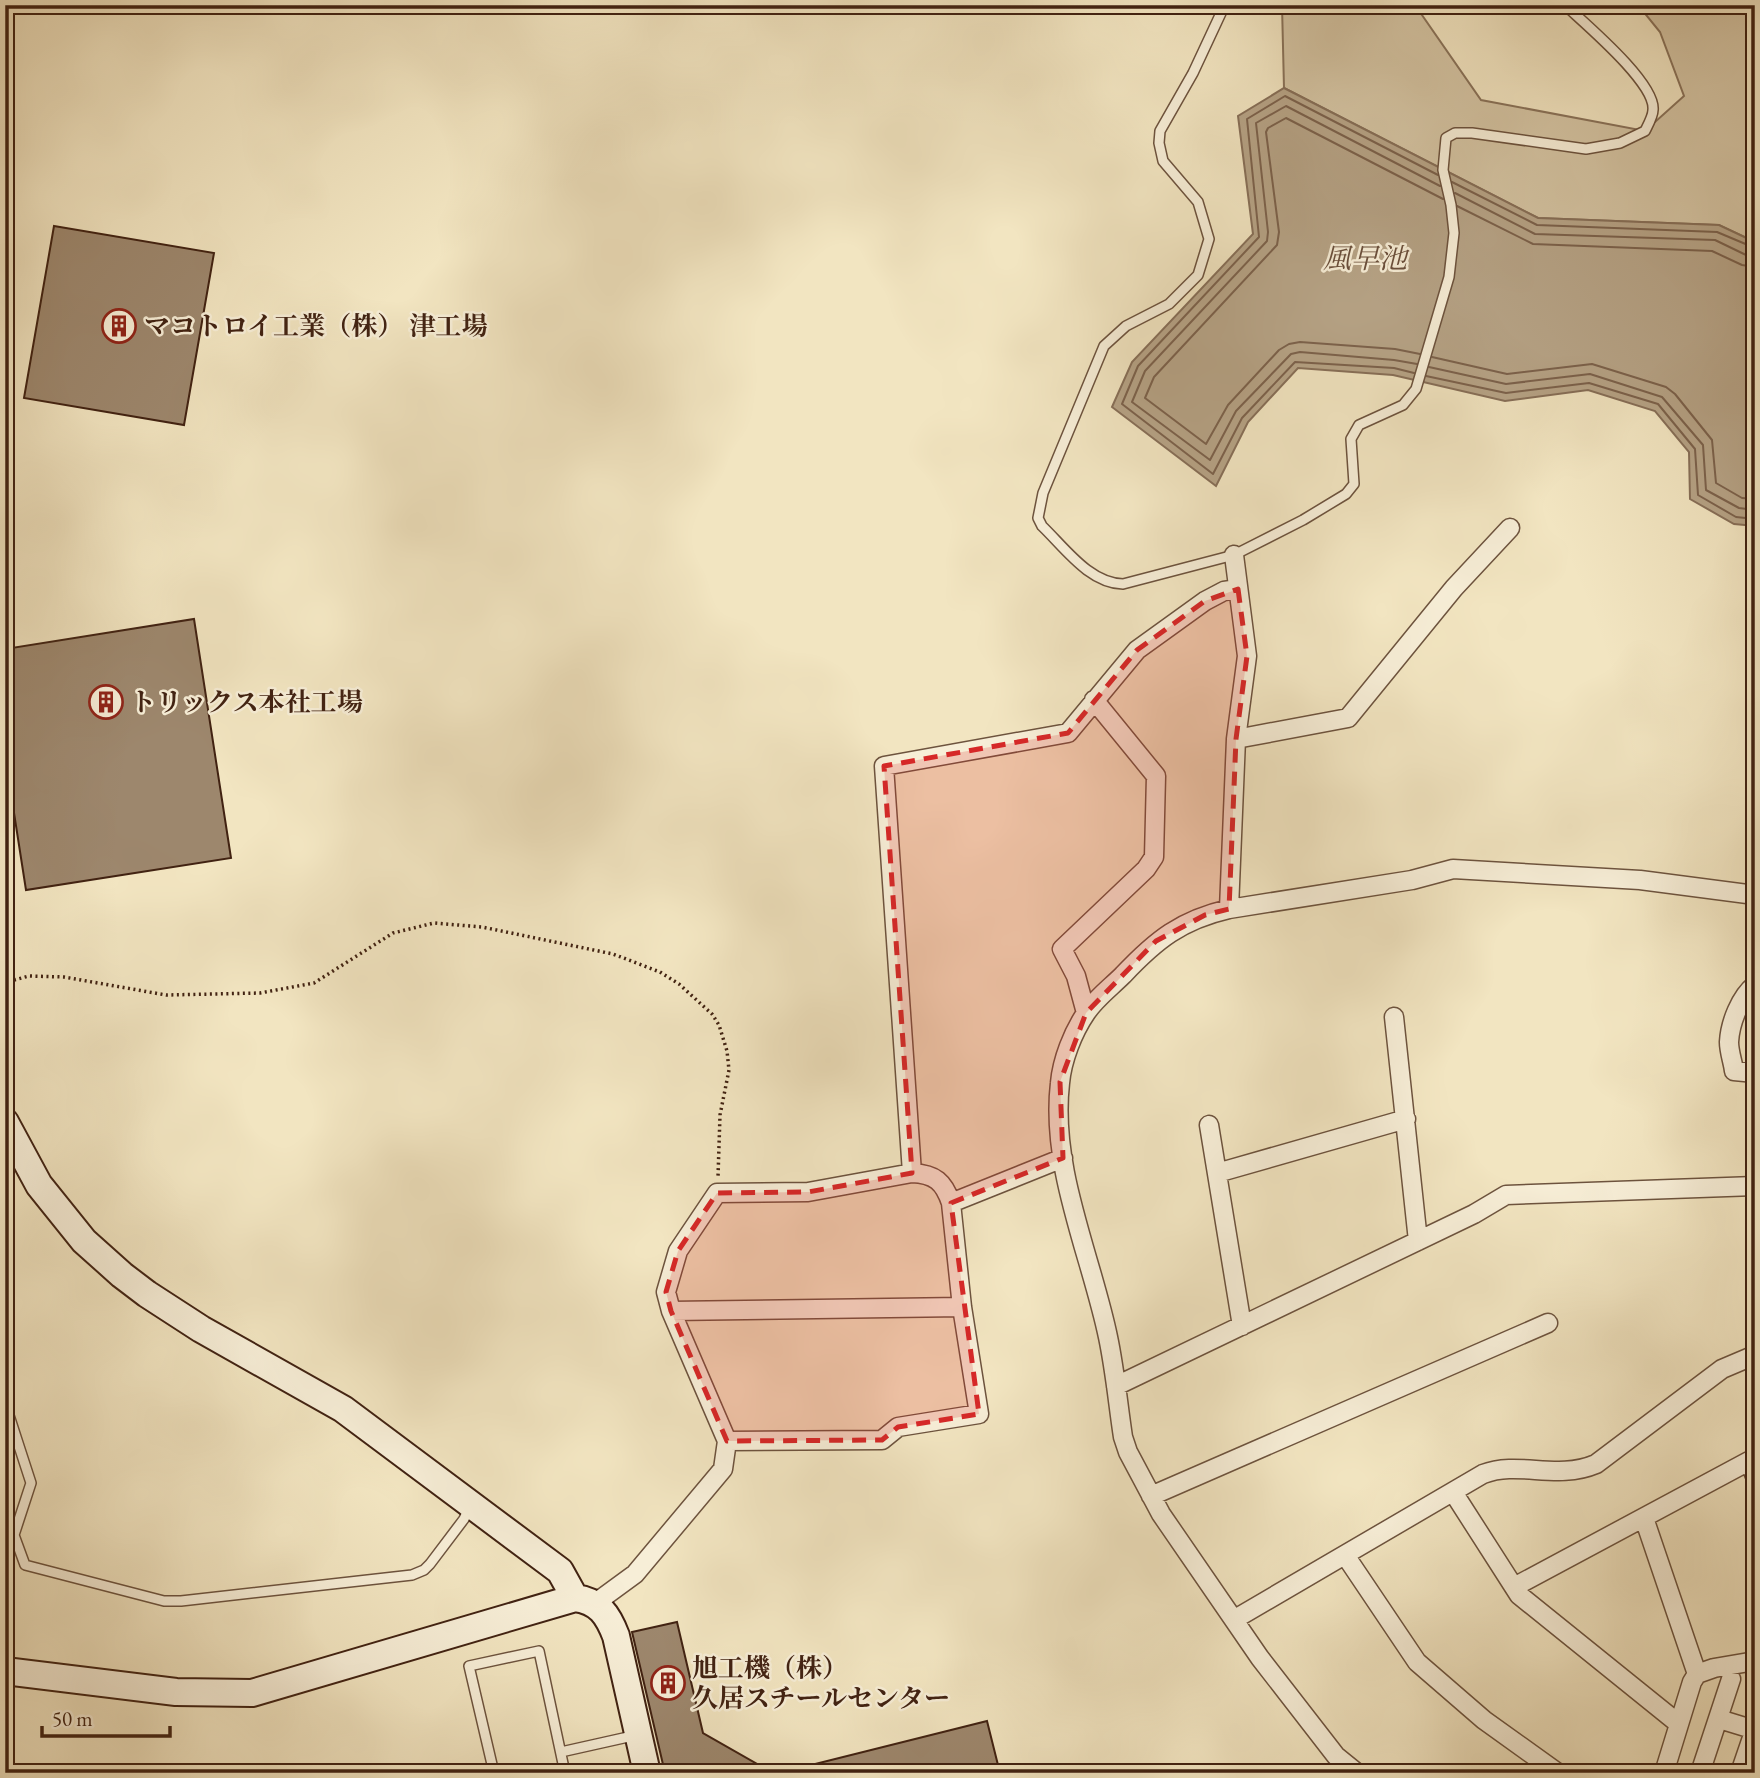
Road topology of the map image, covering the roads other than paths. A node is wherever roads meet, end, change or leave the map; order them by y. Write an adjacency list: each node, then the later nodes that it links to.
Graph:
1 (1222, 5): 4 (lane)
2 (1564, 5): 4 (lane)
3 (1510, 528): 7 (street)
4 (1234, 555): 5 (street)
5 (1238, 589): 6 (street); 7 (street)
6 (1094, 700): 11 (street); 18 (street)
7 (1236, 739): 9 (street)
8 (1755, 895): 9 (street)
9 (1229, 909): 11 (street)
10 (1755, 985): 13 (street)
11 (1086, 1013): 17 (street)
12 (1394, 1017): 14 (street)
13 (1755, 1073)
14 (1406, 1119): 19 (street); 22 (street)
15 (5, 1122): 34 (street)
16 (1209, 1125): 19 (street)
17 (1063, 1158): 21 (street); 28 (street)
18 (912, 1173): 21 (street); 24 (street)
19 (1217, 1173): 26 (street)
20 (1755, 1186): 22 (street)
21 (951, 1203): 23 (street)
22 (1418, 1241): 26 (street)
23 (962, 1307): 24 (street); 30 (street)
24 (671, 1311): 30 (street)
25 (1548, 1323): 33 (street)
26 (1242, 1326): 28 (street)
27 (1755, 1355): 32 (street)
28 (1116, 1387): 33 (street)
29 (5, 1403): 34 (lane)
30 (727, 1441): 38 (street)
31 (1755, 1476): 35 (street)
32 (1453, 1492): 36 (street); 37 (street)
33 (1151, 1496): 39 (street)
34 (471, 1502): 38 (street)
35 (1644, 1518): 37 (street); 42 (street)
36 (1345, 1555): 39 (street); 53 (street)
37 (1514, 1587): 45 (street)
38 (584, 1601): 41 (street); 47 (street)
39 (1235, 1619): 52 (street)
40 (1755, 1661): 42 (street)
41 (5, 1671)
42 (1697, 1674): 45 (street)
43 (1731, 1679): 44 (street)
44 (1719, 1718): 46 (street); 55 (street)
45 (1679, 1724): 54 (street)
46 (1755, 1730): 56 (street)
47 (638, 1735): 48 (lane); 51 (street)
48 (561, 1752): 49 (lane); 50 (lane)
49 (494, 1773)
50 (565, 1773)
51 (647, 1773)
52 (1357, 1773)
53 (1558, 1773)
54 (1664, 1773)
55 (1700, 1773)
56 (1740, 1773)

